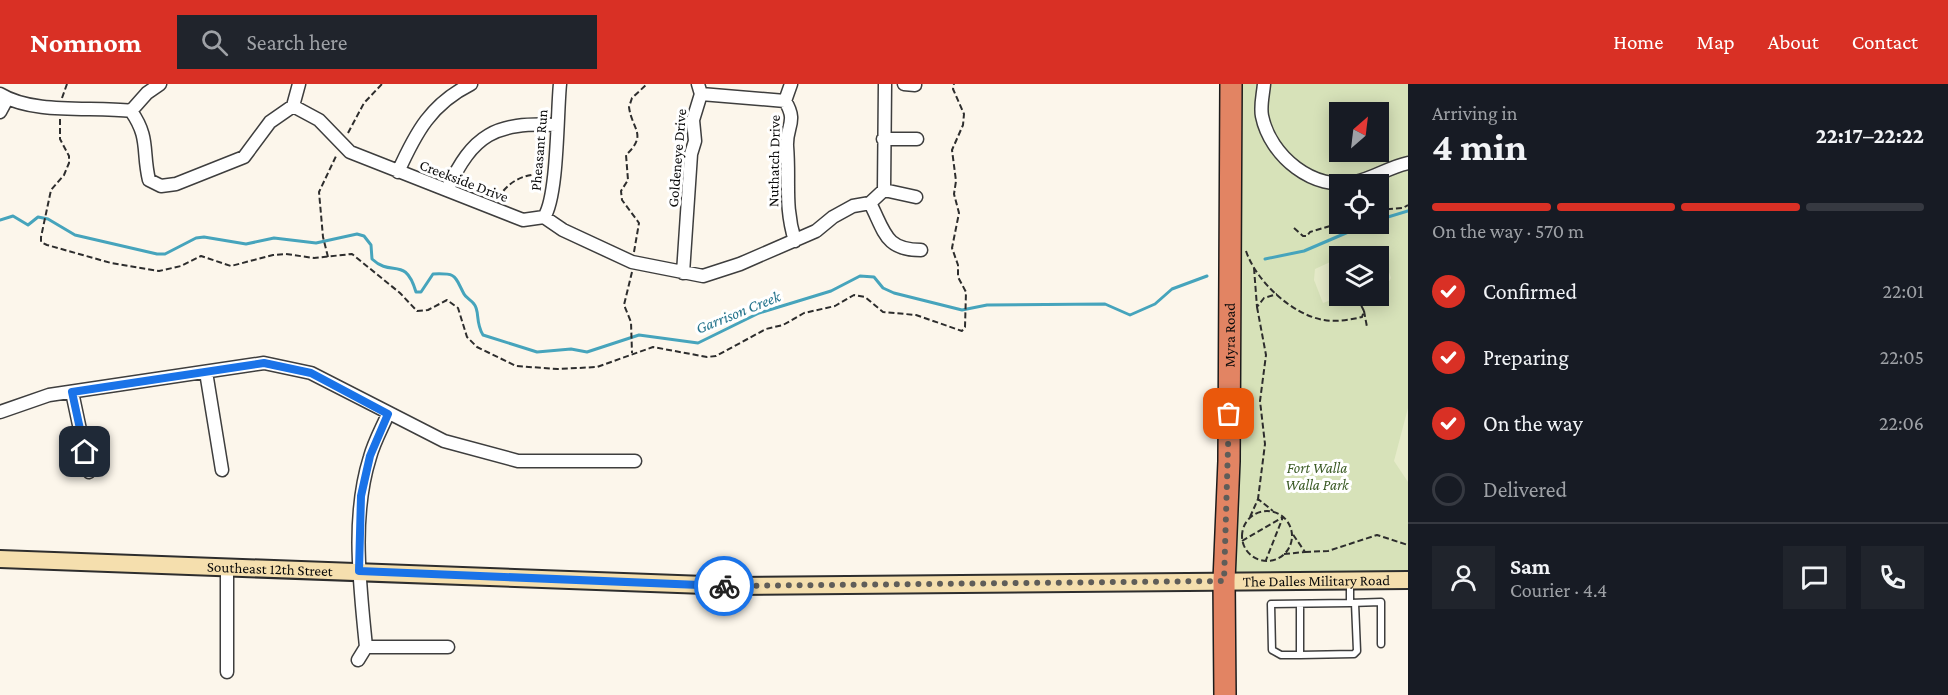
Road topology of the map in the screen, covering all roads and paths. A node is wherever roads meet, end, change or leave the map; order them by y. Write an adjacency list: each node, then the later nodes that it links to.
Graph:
1 (67, 84): 18 (path)
2 (160, 84): 19 (street)
3 (299, 84): 17 (street)
4 (471, 84): 25 (street)
5 (560, 84): 21 (street, Pheasant Run)
6 (647, 84): 42 (path)
7 (791, 84): 16 (street, Nuthatch Drive)
8 (885, 84): 22 (street)
9 (904, 84): 10 (street)
10 (915, 84)
11 (954, 84): 50 (path)
12 (1231, 84): 73 (highway, Myra Road)
13 (1264, 84): 24 (street)
14 (699, 89): 16 (street); 44 (street, Goldeneye Drive)
15 (4, 96): 18 (street); 20 (street)
16 (785, 101): 38 (street, Nuthatch Drive)
17 (293, 106): 19 (street); 25 (street, Creekside Drive)
18 (60, 108): 19 (street); 41 (path)
19 (131, 111)
20 (0, 112)
21 (556, 125): 26 (street, Pheasant Run); 27 (street)
22 (883, 139): 23 (street); 28 (street)
23 (917, 139)
24 (1408, 163)
25 (398, 171): 27 (street, Creekside Drive)
26 (554, 174): 32 (path); 34 (street, Pheasant Run)
27 (447, 190): 32 (street, Creekside Drive)
28 (884, 190): 29 (street); 30 (street)
29 (916, 197)
30 (870, 203): 38 (street); 40 (street)
31 (1408, 206): 33 (path)
32 (492, 208): 34 (street, Creekside Drive)
33 (1389, 209)
34 (544, 217): 42 (street)
35 (1329, 226): 36 (path)
36 (1294, 228)
37 (323, 237): 41 (path)
38 (795, 241): 44 (street)
39 (1245, 245): 43 (path)
40 (921, 250)
41 (328, 257): 50 (path)
42 (632, 262): 44 (street); 50 (path)
43 (1254, 268): 45 (path); 47 (path)
44 (683, 273)
45 (1277, 293): 47 (path); 48 (path)
46 (1362, 306): 48 (path)
47 (1257, 307): 58 (path)
48 (1364, 311): 49 (path)
49 (1367, 327)
50 (632, 354)
51 (206, 372): 52 (street); 54 (street); 56 (street)
52 (72, 392): 53 (street); 57 (street)
53 (0, 412)
54 (388, 414): 55 (street); 70 (street)
55 (635, 461)
56 (222, 470)
57 (89, 472)
58 (1258, 499): 59 (path); 61 (path)
59 (1275, 512): 60 (path); 61 (path)
60 (1283, 517): 62 (path); 63 (path); 68 (path)
61 (1250, 518): 63 (path)
62 (1292, 533): 65 (path); 66 (path)
63 (1242, 541): 68 (path)
64 (1408, 545): 65 (path)
65 (1305, 552): 66 (path)
66 (1284, 554): 68 (path)
67 (0, 560): 69 (main road, Southeast 12th Street)
68 (1266, 561)
69 (226, 568): 70 (main road, Southeast 12th Street); 81 (street)
70 (359, 571): 73 (main road, Southeast 12th Street); 77 (street)
71 (1350, 580): 72 (main road, The Dalles Military Road); 73 (main road, The Dalles Military Road); 74 (lane)
72 (1408, 580)
73 (1224, 581): 82 (highway, Myra Road)
74 (1352, 603): 75 (lane); 76 (lane); 79 (lane)
75 (1300, 604): 79 (lane); 79 (lane)
76 (1381, 644)
77 (366, 647): 78 (street); 80 (street)
78 (448, 647)
79 (1300, 655)
80 (358, 660)
81 (227, 672)
82 (1225, 695)

